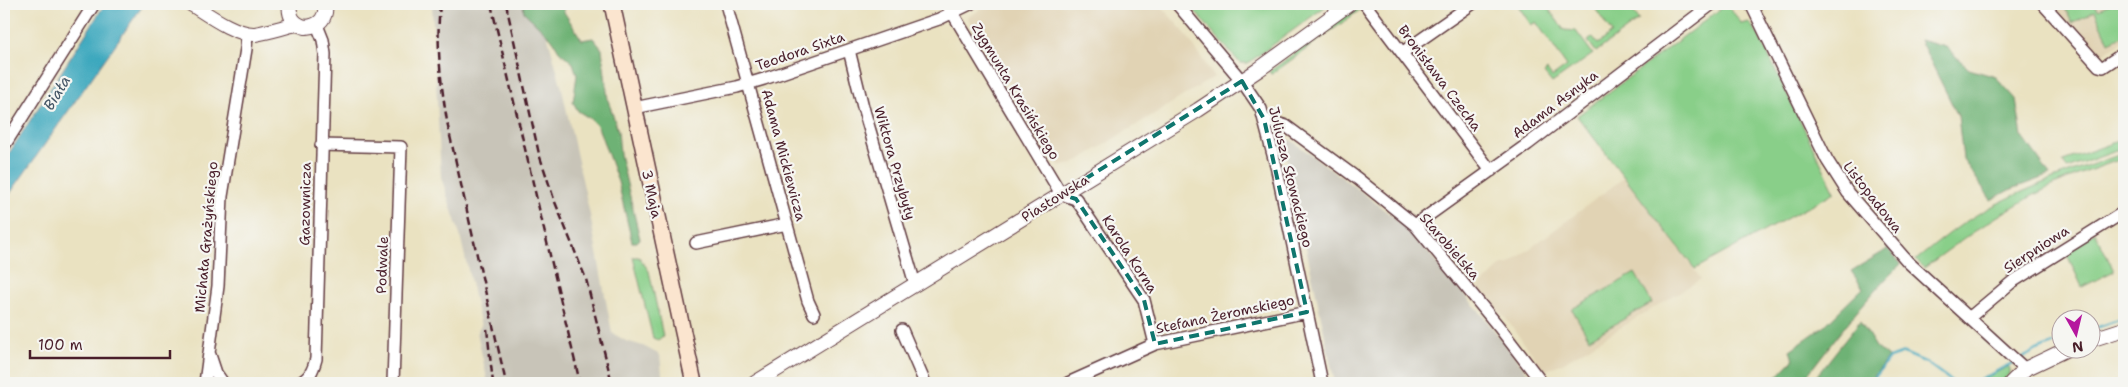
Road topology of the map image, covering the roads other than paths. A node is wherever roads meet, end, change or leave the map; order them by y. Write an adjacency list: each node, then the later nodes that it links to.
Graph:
1 (94, 4): 28 (street)
2 (191, 4): 19 (street)
3 (325, 4): 17 (street)
4 (612, 4): 25 (main road, 3 Maja)
5 (726, 4): 24 (street, Adama Mickiewicza)
6 (970, 4): 15 (street, Teodora Sixta)
7 (1177, 4): 23 (street, Juliusza Słowackiego)
8 (1349, 4): 23 (street, Piastowska)
9 (1365, 4): 21 (street, Bronisława Czecha)
10 (1472, 4): 21 (street)
11 (1712, 4): 29 (street, Adama Asnyka)
12 (1751, 4): 38 (street, Listopadowa)
13 (2043, 4): 22 (street)
14 (290, 5): 16 (street); 18 (street)
15 (950, 9): 20 (street, Teodora Sixta); 30 (street, Zygmunta Krasińskiego)
16 (297, 24): 17 (street); 18 (street)
17 (317, 24): 27 (street, Gazownicza)
18 (270, 30): 19 (street)
19 (247, 34): 44 (street, Michała Grażyńskiego)
20 (848, 50): 24 (street, Teodora Sixta); 35 (street, Wiktora Przybyły)
21 (1404, 52): 29 (street, Bronisława Czecha)
22 (2124, 53)
23 (1242, 80): 26 (street, Juliusza Słowackiego); 30 (street, Piastowska)
24 (748, 84): 25 (street, Teodora Sixta); 32 (street, Adama Mickiewicza)
25 (634, 108): 47 (main road, 3 Maja)
26 (1264, 119): 33 (street, Starobielska); 36 (street, Juliusza Słowackiego)
27 (321, 145): 46 (street, Gazownicza); 50 (street, Podwale)
28 (4, 146)
29 (1491, 171): 33 (street, Adama Asnyka)
30 (1061, 194): 35 (street, Piastowska); 42 (street, Karola Korna)
31 (2124, 212): 38 (street, Sierpniowa)
32 (787, 224): 34 (street); 37 (street, Adama Mickiewicza)
33 (1415, 225): 55 (street, Starobielska)
34 (696, 243)
35 (915, 284): 51 (street, Piastowska)
36 (1307, 312): 42 (street, Stefana Żeromskiego); 54 (street, Juliusza Słowackiego)
37 (814, 314)
38 (1969, 318): 45 (street, Listopadowa)
39 (2124, 329): 41 (street)
40 (902, 330): 52 (street)
41 (2100, 337)
42 (1155, 344): 53 (street, Stefana Żeromskiego)
43 (2050, 354): 45 (street)
44 (210, 355): 48 (street, Michała Grażyńskiego); 49 (street, Michała Grażyńskiego)
45 (2019, 363): 56 (street)
46 (305, 382)
47 (696, 382)
48 (205, 383)
49 (223, 383)
50 (393, 383)
51 (755, 383)
52 (925, 383)
53 (1068, 383)
54 (1322, 383)
55 (1540, 383)
56 (2011, 383)

